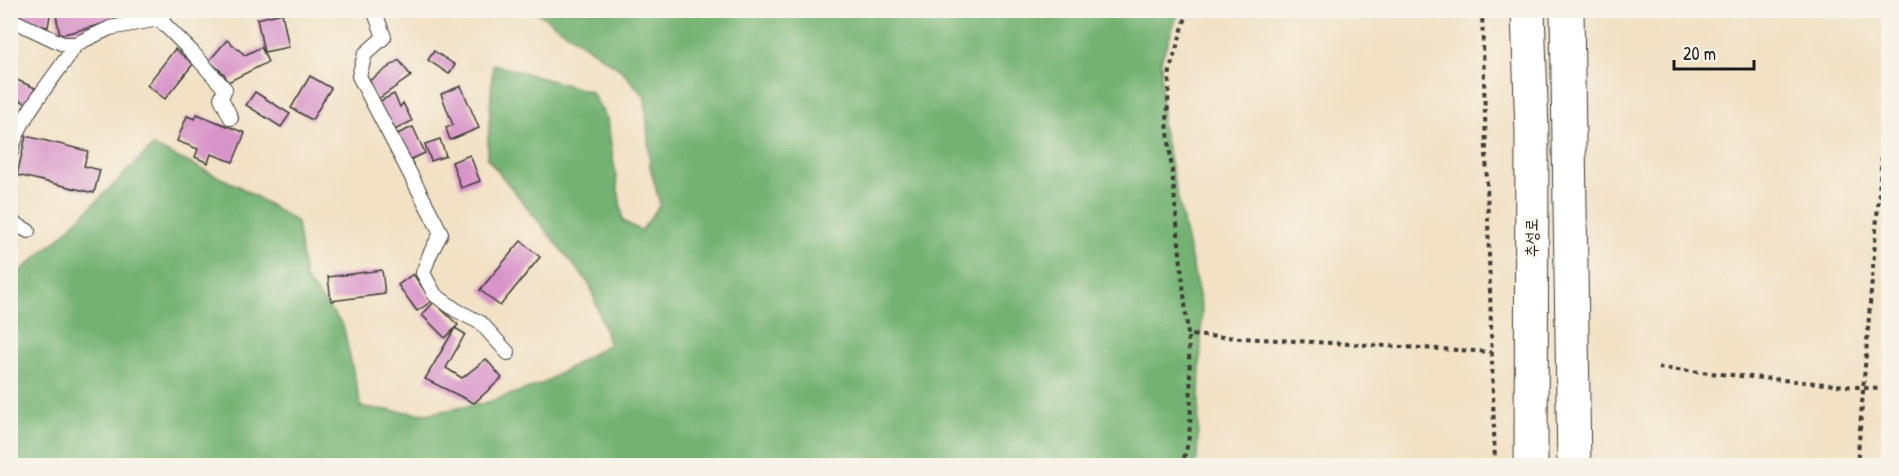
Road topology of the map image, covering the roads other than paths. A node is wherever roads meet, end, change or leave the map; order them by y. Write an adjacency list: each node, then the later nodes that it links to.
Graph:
1 (374, 10): 11 (lane)
2 (1528, 10): 12 (main road, 추성로)
3 (1567, 10): 13 (main road)
4 (164, 15): 6 (lane); 7 (lane)
5 (10, 19): 6 (lane)
6 (76, 44): 8 (lane)
7 (231, 118)
8 (10, 155)
9 (10, 221): 10 (lane)
10 (28, 231)
11 (508, 353)
12 (1531, 465)
13 (1574, 465)

